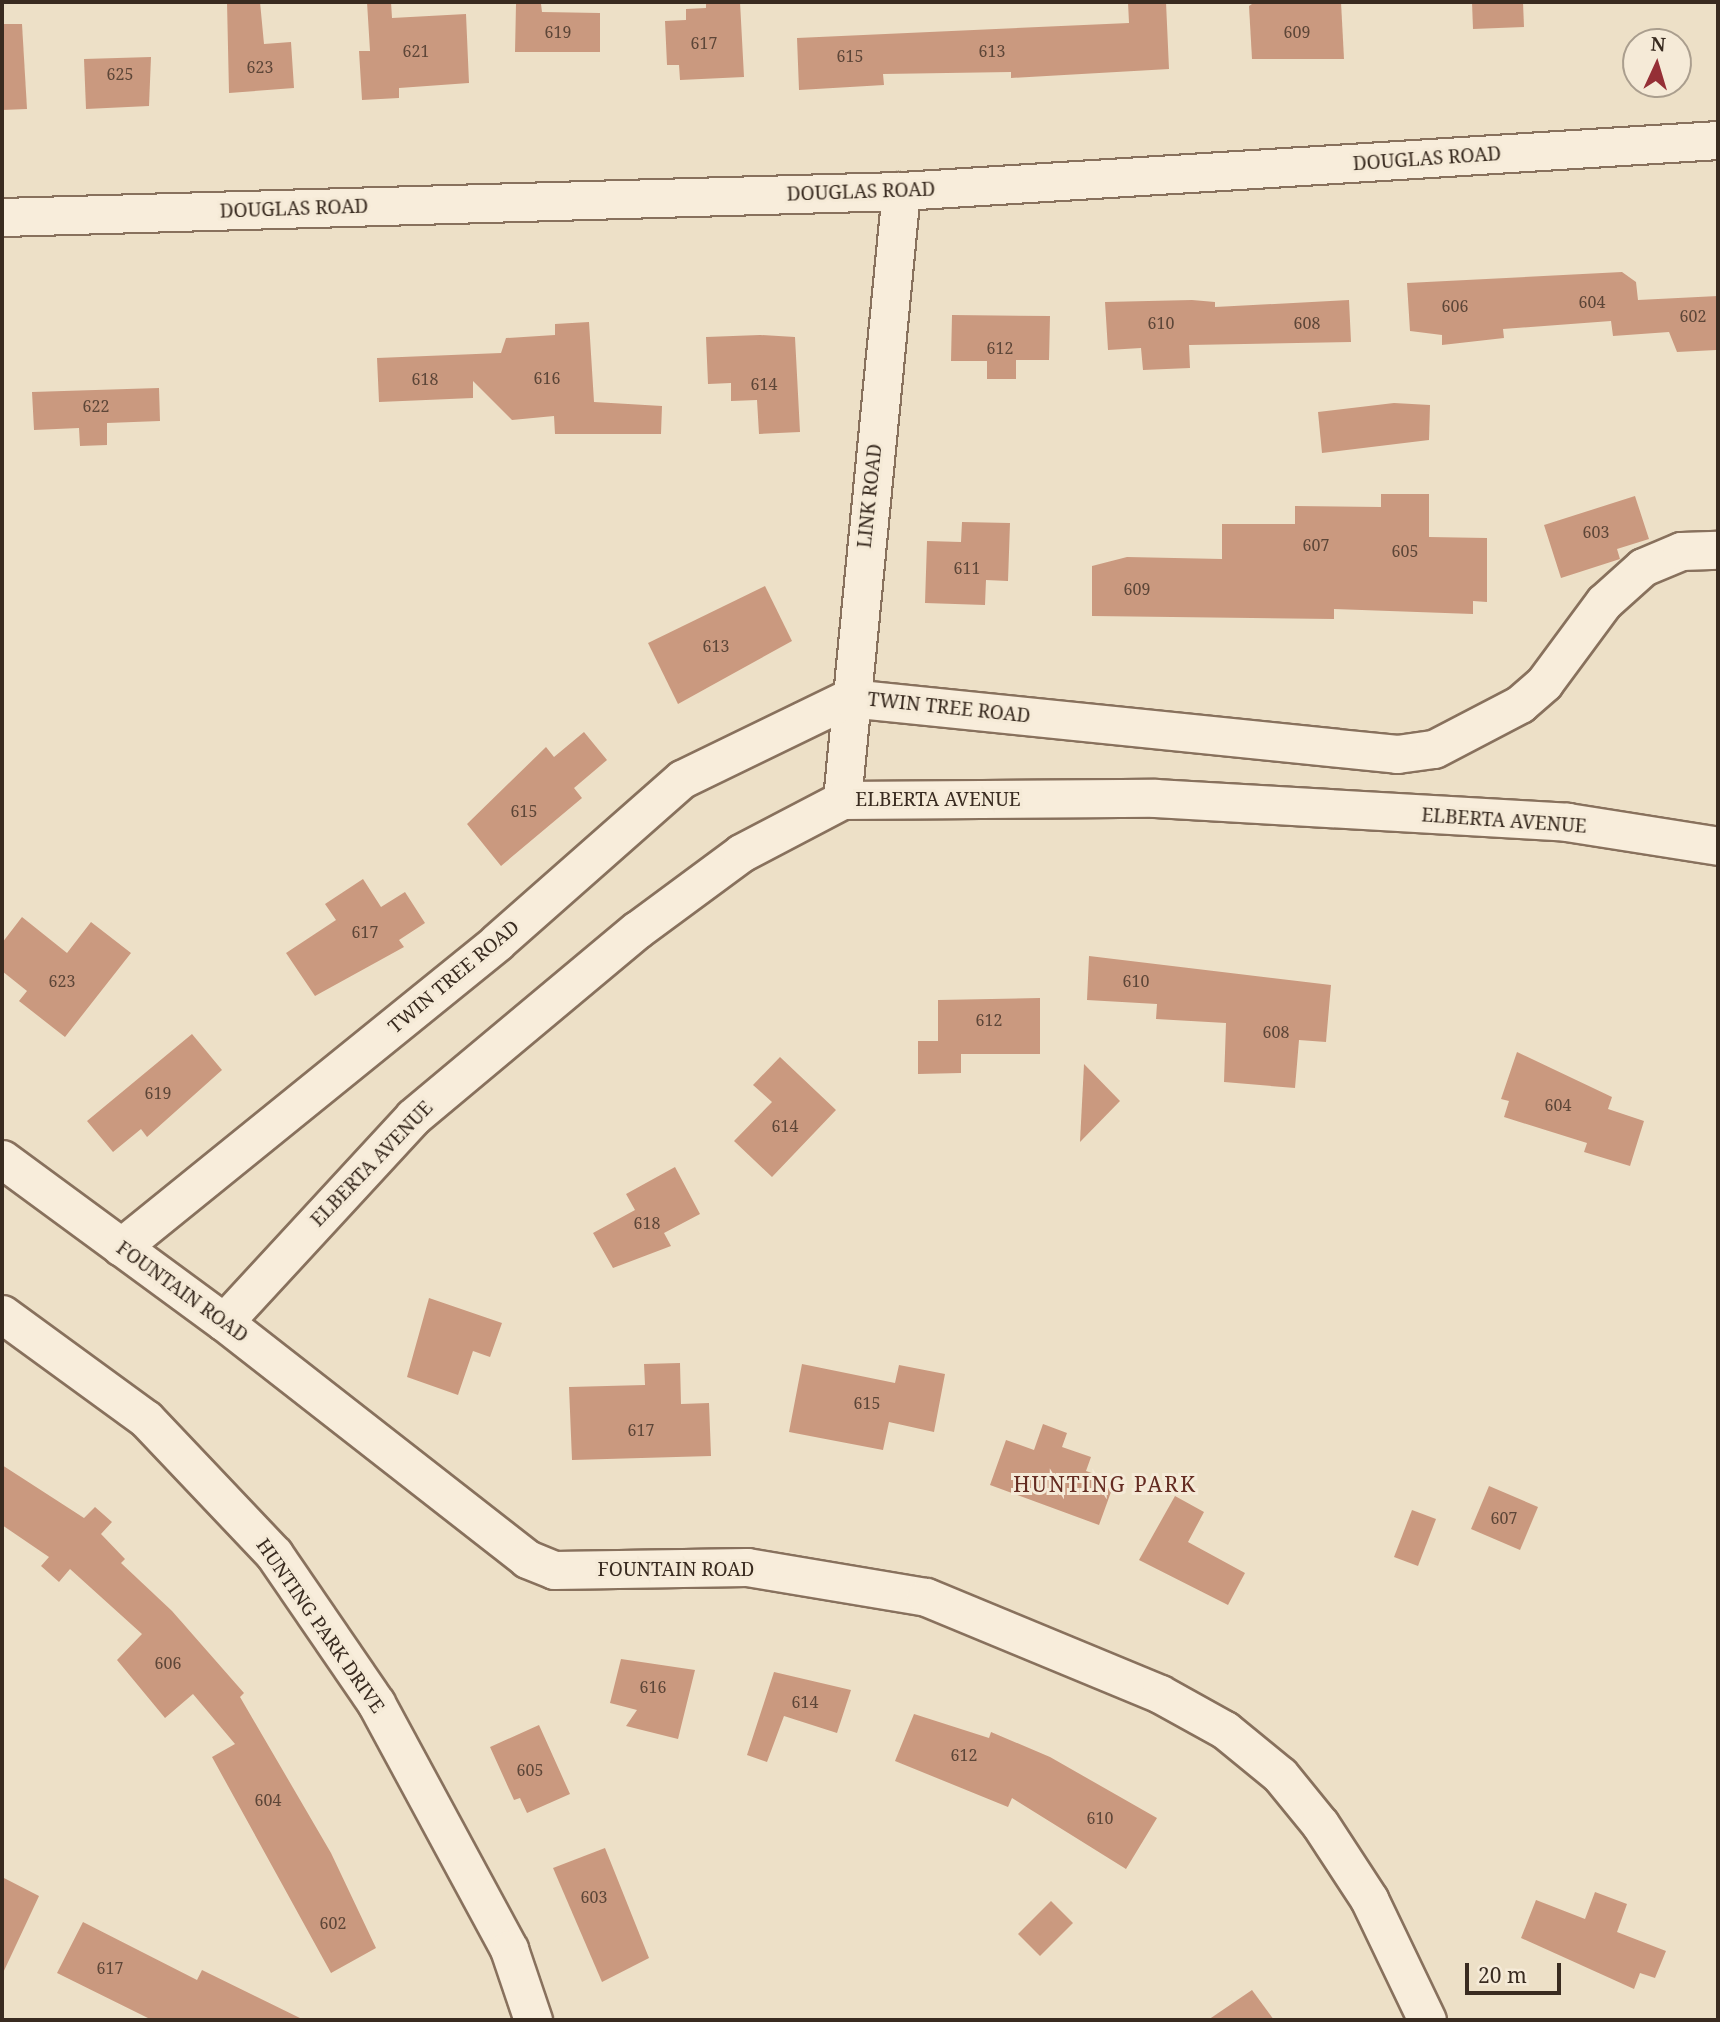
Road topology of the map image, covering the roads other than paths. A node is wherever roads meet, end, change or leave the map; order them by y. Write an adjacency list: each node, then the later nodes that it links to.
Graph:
1 (1718, 141): 2 (street, DOUGLAS ROAD)
2 (901, 191): 3 (street, DOUGLAS ROAD); 5 (street, LINK ROAD)
3 (2, 217)
4 (1718, 550): 5 (street, TWIN TREE ROAD)
5 (849, 698): 6 (street, LINK ROAD); 9 (street, TWIN TREE ROAD)
6 (842, 800): 7 (street, ELBERTA AVENUE); 11 (street, ELBERTA AVENUE)
7 (1718, 846)
8 (2, 1159): 9 (street, FOUNTAIN ROAD)
9 (121, 1247): 11 (street, FOUNTAIN ROAD)
10 (2, 1314): 12 (street, HUNTING PARK DRIVE)
11 (224, 1322): 13 (street, FOUNTAIN ROAD)
12 (533, 2020)
13 (1427, 2020)

